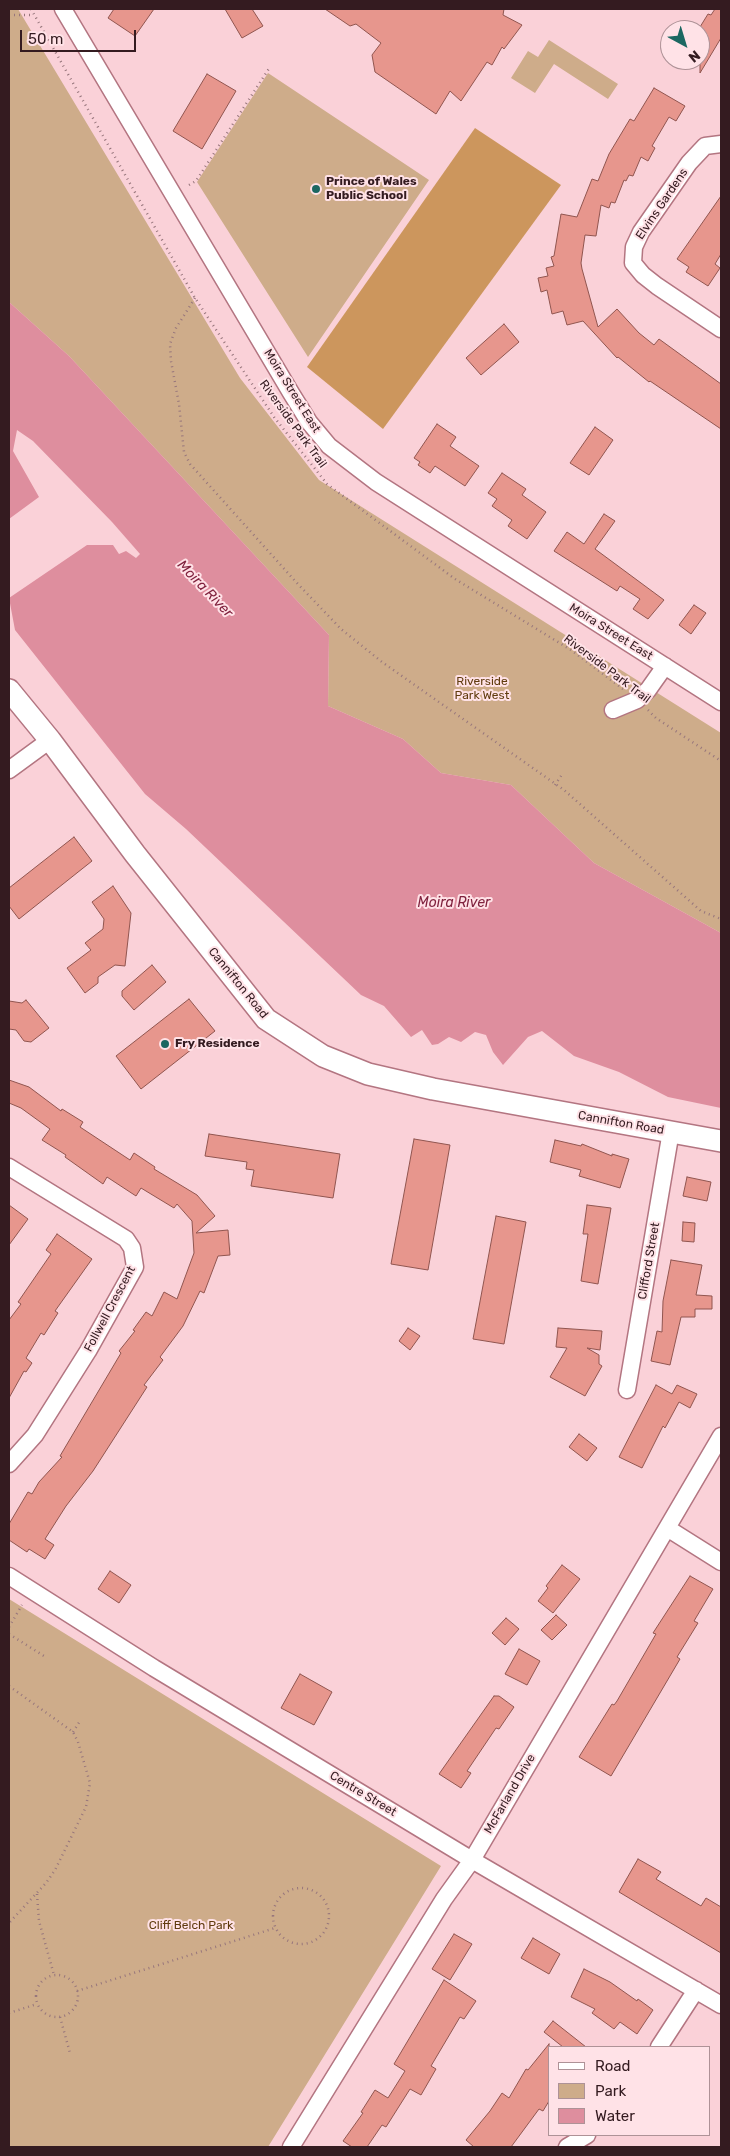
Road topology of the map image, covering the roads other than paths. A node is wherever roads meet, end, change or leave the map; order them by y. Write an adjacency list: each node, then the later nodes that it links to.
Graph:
1 (63, 9): 4 (street, Moira Street East)
2 (721, 144): 3 (street, Elvins Gardens)
3 (721, 329)
4 (665, 666): 6 (street, Moira Street East); 7 (street)
5 (9, 690): 8 (main road, Cannifton Road)
6 (721, 702)
7 (613, 710)
8 (50, 740): 9 (street); 10 (main road, Cannifton Road)
9 (9, 770)
10 (671, 1131): 11 (main road, Cannifton Road); 13 (street, Clifford Street)
11 (721, 1141)
12 (9, 1167): 15 (street, Follwell Crescent)
13 (627, 1390)
14 (721, 1436): 16 (street, McFarland Drive)
15 (9, 1464)
16 (667, 1528): 17 (street); 19 (street, McFarland Drive)
17 (721, 1562)
18 (9, 1576): 19 (street, Centre Street)
19 (472, 1860): 20 (street, Centre Street); 24 (street, McFarland Drive)
20 (696, 1990): 21 (street, Centre Street); 22 (street)
21 (721, 2005)
22 (660, 2046)
23 (585, 2136): 25 (street)
24 (291, 2147)
25 (567, 2147)

